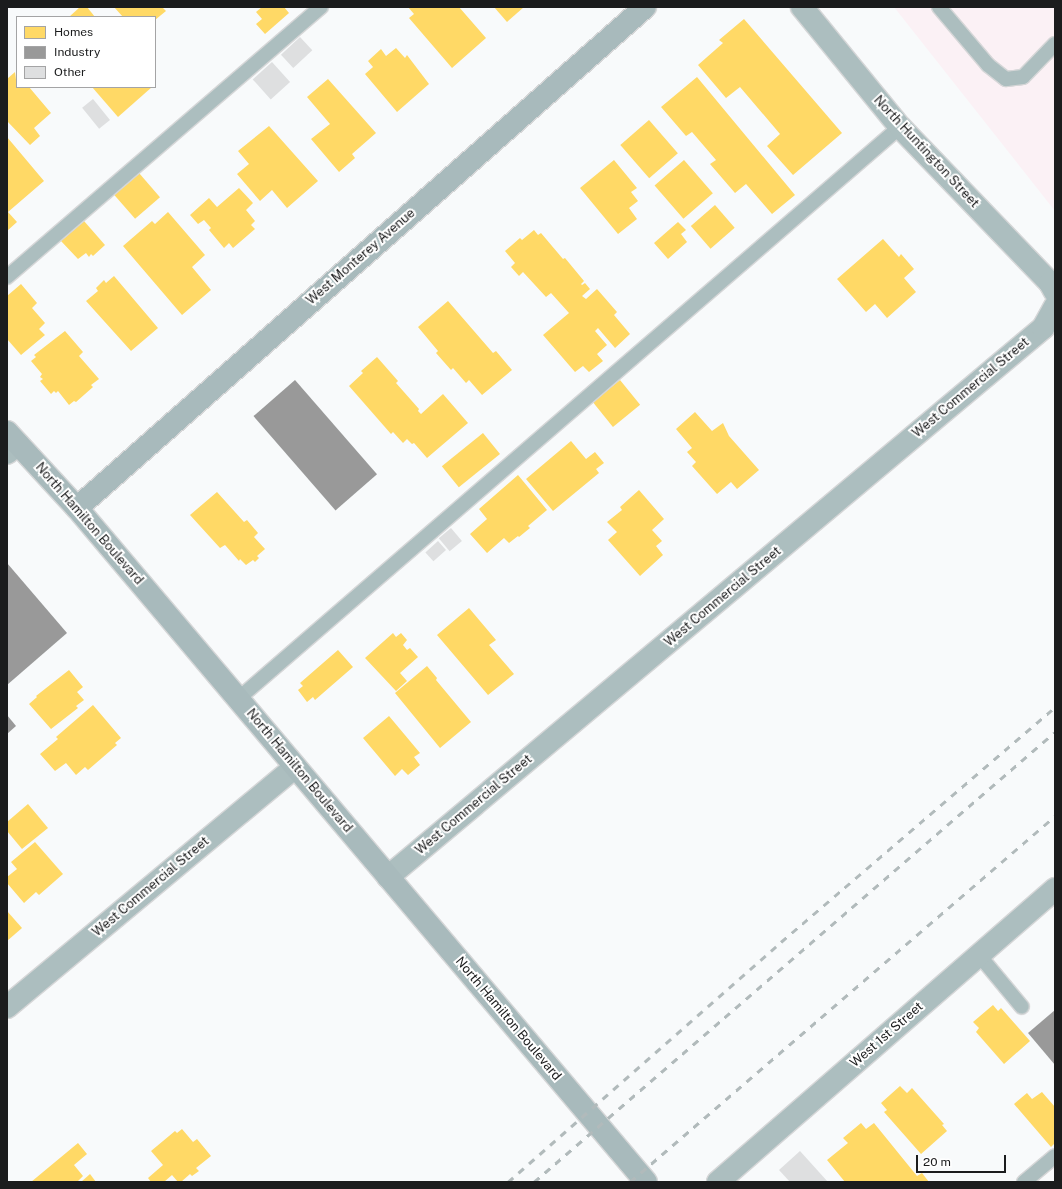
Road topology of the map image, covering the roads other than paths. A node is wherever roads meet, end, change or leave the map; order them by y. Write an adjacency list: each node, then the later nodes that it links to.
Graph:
1 (321, 7): 7 (lane)
2 (645, 7): 10 (street, West Monterey Avenue)
3 (802, 7): 6 (street, North Huntington Street)
4 (938, 7): 5 (lane)
5 (1055, 44)
6 (900, 127): 8 (street, North Huntington Street); 11 (lane)
7 (7, 277)
8 (1054, 303): 13 (street, West Commercial Street)
9 (11, 443): 10 (street, North Hamilton Boulevard)
10 (77, 508): 11 (street, North Hamilton Boulevard)
11 (238, 699): 12 (street, North Hamilton Boulevard)
12 (295, 767): 13 (street, North Hamilton Boulevard); 17 (street, West Commercial Street)
13 (388, 877): 19 (street, North Hamilton Boulevard)
14 (1055, 889): 15 (street, West 1st Street)
15 (979, 955): 16 (lane); 20 (street, West 1st Street)
16 (1022, 1006)
17 (7, 1007)
18 (1055, 1156): 21 (lane)
19 (646, 1182)
20 (718, 1182)
21 (1024, 1182)

